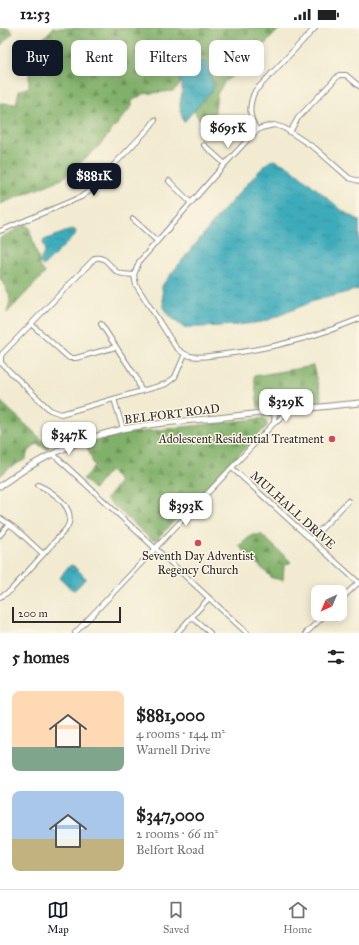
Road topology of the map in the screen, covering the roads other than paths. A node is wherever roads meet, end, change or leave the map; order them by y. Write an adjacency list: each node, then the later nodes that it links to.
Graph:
1 (315, 28): 4 (street)
2 (359, 86): 5 (street)
3 (155, 120): 12 (street)
4 (257, 130): 5 (street); 7 (street)
5 (290, 132): 9 (street)
6 (204, 145): 7 (street)
7 (225, 164): 10 (street)
8 (169, 181): 10 (street)
9 (359, 181)
10 (190, 202): 13 (street)
11 (133, 219): 13 (street)
12 (0, 231)
13 (157, 241): 14 (street)
14 (134, 275): 16 (street); 19 (street)
15 (359, 319): 19 (street)
16 (31, 324): 18 (street); 21 (street)
17 (101, 324): 18 (street)
18 (116, 347): 20 (street)
19 (185, 354): 20 (street)
20 (141, 391): 21 (street)
21 (114, 399): 26 (street)
22 (359, 403): 23 (street, BELFORT ROAD)
23 (288, 410): 24 (street, BELFORT ROAD); 25 (street)
24 (275, 411): 25 (street); 26 (street, BELFORT ROAD)
25 (274, 423): 28 (street)
26 (123, 430): 27 (street, BELFORT ROAD)
27 (53, 454): 30 (street, BELFORT ROAD); 36 (street)
28 (232, 468): 35 (street, MULHALL DRIVE); 36 (street)
29 (38, 485): 37 (street)
30 (0, 486)
31 (348, 501): 35 (street)
32 (0, 518): 33 (street)
33 (9, 524): 34 (street); 37 (street)
34 (0, 535)
35 (311, 540): 38 (street, MULHALL DRIVE)
36 (155, 548): 41 (street); 44 (street)
37 (43, 554): 40 (street)
38 (359, 583): 39 (street)
39 (347, 594)
40 (0, 597)
41 (209, 598): 42 (street); 47 (street)
42 (192, 617): 45 (street); 46 (street)
43 (319, 621): 48 (street)
44 (75, 633)
45 (177, 633)
46 (210, 633)
47 (247, 633)
48 (306, 633)

